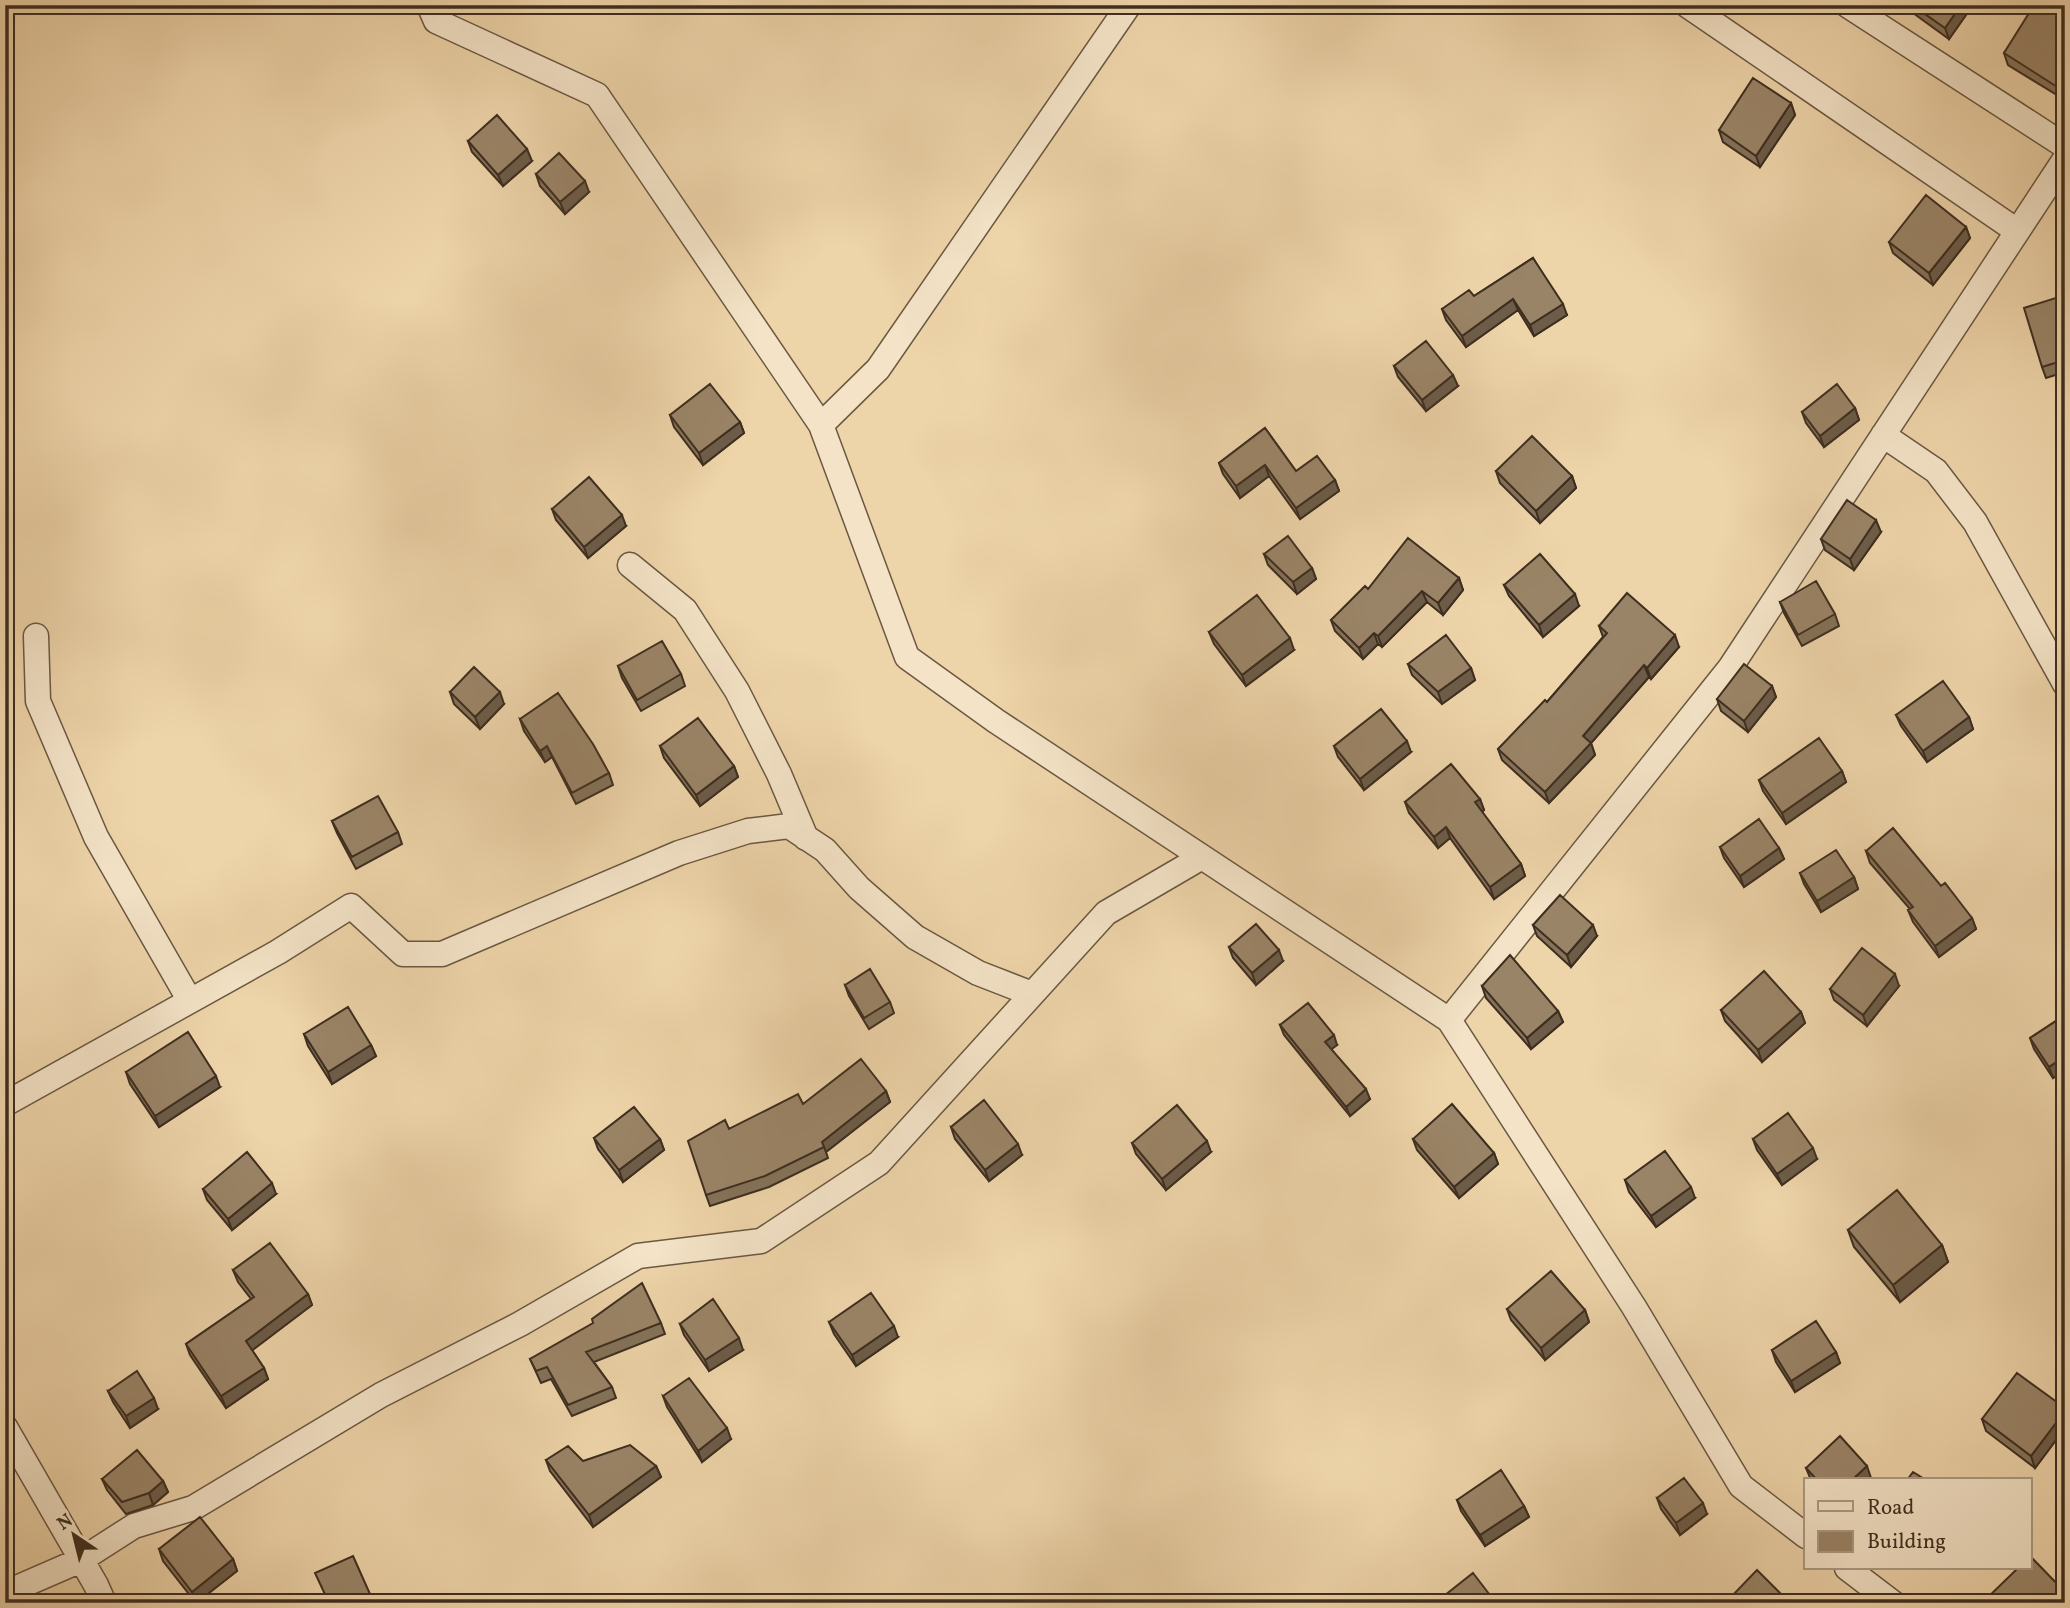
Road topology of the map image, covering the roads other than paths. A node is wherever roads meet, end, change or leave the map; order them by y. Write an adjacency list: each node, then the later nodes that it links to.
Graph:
1 (429, 5): 8 (street)
2 (1129, 5): 8 (street)
3 (1687, 5): 7 (street)
4 (1847, 5): 5 (street)
5 (2065, 146)
6 (2065, 159): 7 (street)
7 (2017, 231): 9 (street)
8 (821, 425): 14 (street)
9 (1883, 435): 12 (street); 17 (street)
10 (630, 565): 13 (street)
11 (36, 636): 16 (street)
12 (2065, 684)
13 (806, 838): 15 (street); 16 (street)
14 (1202, 857): 15 (street); 17 (street)
15 (1032, 994): 21 (street)
16 (190, 1001): 18 (street)
17 (1449, 1020): 20 (street)
18 (5, 1104)
19 (5, 1427): 21 (street)
20 (1804, 1534)
21 (82, 1560): 23 (street); 24 (street)
22 (1850, 1570): 25 (street)
23 (5, 1593)
24 (104, 1603)
25 (1893, 1603)

